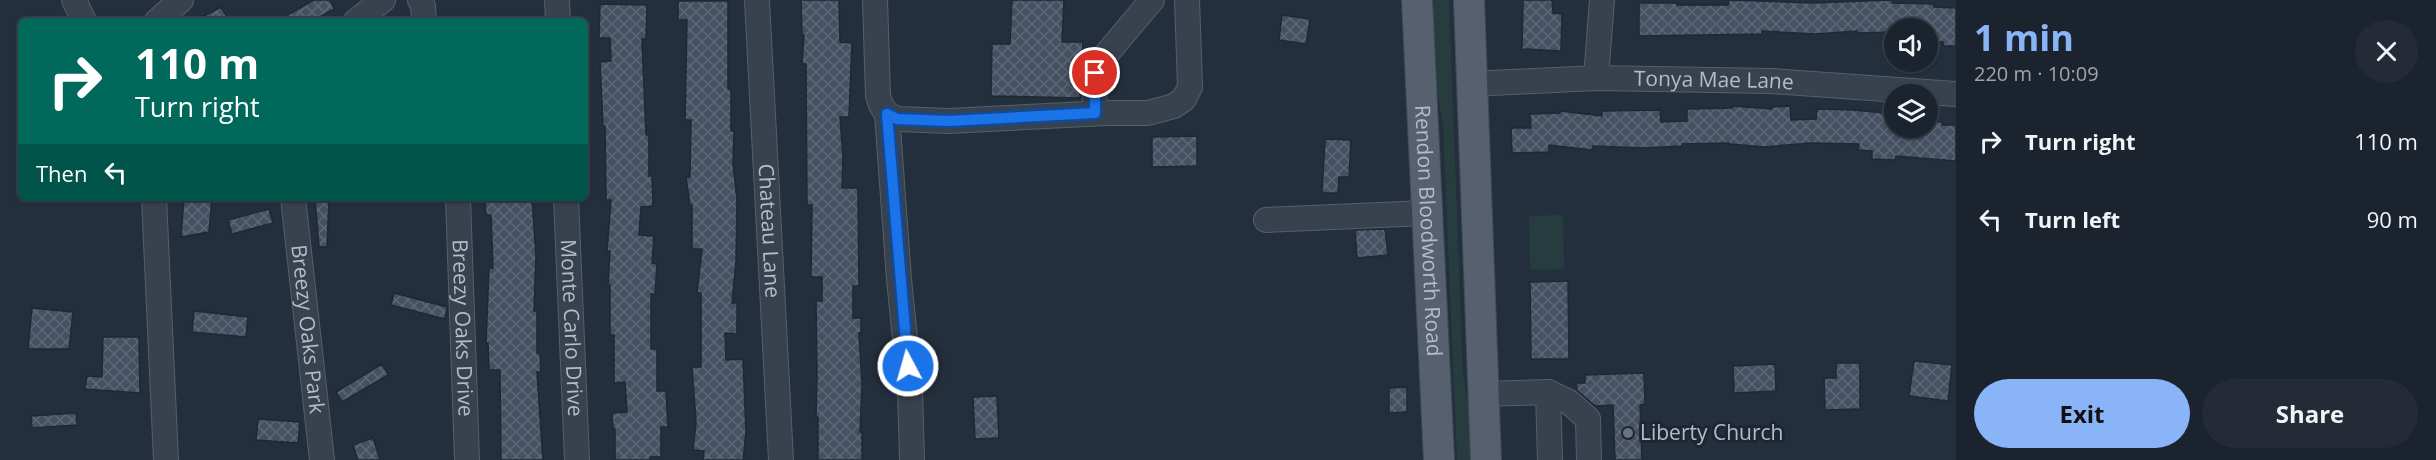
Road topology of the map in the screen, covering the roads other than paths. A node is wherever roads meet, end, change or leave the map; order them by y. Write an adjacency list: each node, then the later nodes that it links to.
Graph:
1 (74, 0): 13 (street)
2 (181, 0): 14 (street)
3 (383, 0): 15 (street)
4 (420, 0): 16 (street)
5 (557, 0): 17 (street)
6 (757, 0): 35 (street, Chateau Lane)
7 (875, 0): 22 (street)
8 (1152, 0): 21 (street)
9 (1187, 0): 21 (street)
10 (1418, 0): 27 (main road, Rendon Bloodworth Road)
11 (1469, 0): 19 (main road)
12 (1602, 0): 18 (street)
13 (83, 18)
14 (160, 18)
15 (360, 18)
16 (424, 18)
17 (558, 18)
18 (1596, 78): 19 (street, Tonya Mae Lane); 20 (street, Tonya Mae Lane)
19 (1471, 84): 30 (main road)
20 (1956, 94)
21 (1095, 113): 22 (street)
22 (887, 114): 36 (street)
23 (154, 201): 31 (street)
24 (293, 201): 32 (street, Breezy Oaks Park)
25 (458, 201): 33 (street, Breezy Oaks Drive)
26 (566, 201): 34 (street, Monte Carlo Drive)
27 (1426, 213): 28 (street); 37 (main road, Rendon Bloodworth Road)
28 (1266, 220)
29 (1548, 392): 30 (street); 39 (street); 40 (street)
30 (1482, 394): 38 (main road)
31 (166, 460)
32 (322, 460)
33 (467, 460)
34 (577, 460)
35 (781, 460)
36 (912, 460)
37 (1439, 460)
38 (1486, 460)
39 (1550, 460)
40 (1589, 460)

